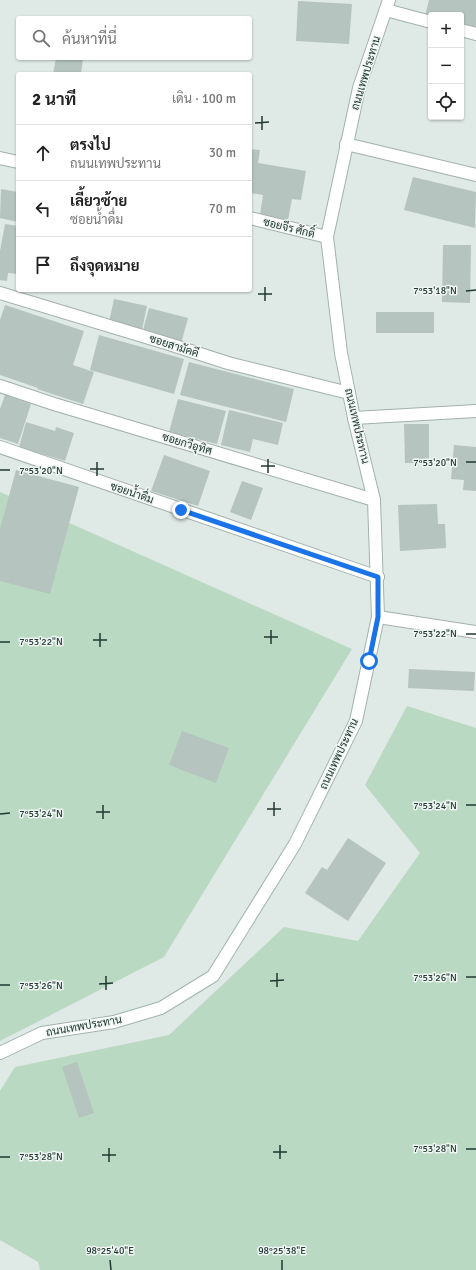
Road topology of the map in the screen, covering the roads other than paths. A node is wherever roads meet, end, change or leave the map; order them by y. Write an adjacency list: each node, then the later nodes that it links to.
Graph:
1 (388, 5): 2 (street); 5 (street, ถนนเทพประทาน)
2 (428, 21)
3 (464, 31): 4 (street)
4 (476, 34)
5 (346, 144): 8 (street); 10 (street, ถนนเทพประทาน)
6 (0, 158): 7 (street)
7 (16, 162)
8 (476, 176)
9 (252, 218): 10 (street, ซอยจีร ศักดิ์)
10 (327, 237): 13 (street, ถนนเทพประทาน)
11 (0, 293): 13 (street, ซอยสามัคคี)
12 (0, 386): 17 (street, ซอยกวีอุทิศ)
13 (349, 393): 15 (street, ถนนเทพประทาน)
14 (476, 411): 15 (street)
15 (354, 418): 17 (street, ถนนเทพประทาน)
16 (0, 447): 18 (street, ซอยน้ำดื่ม)
17 (374, 500): 18 (street, ถนนเทพประทาน)
18 (378, 577): 19 (street, ถนนเทพประทาน)
19 (378, 617): 20 (street); 21 (street, ถนนเทพประทาน)
20 (476, 632)
21 (0, 1053)

